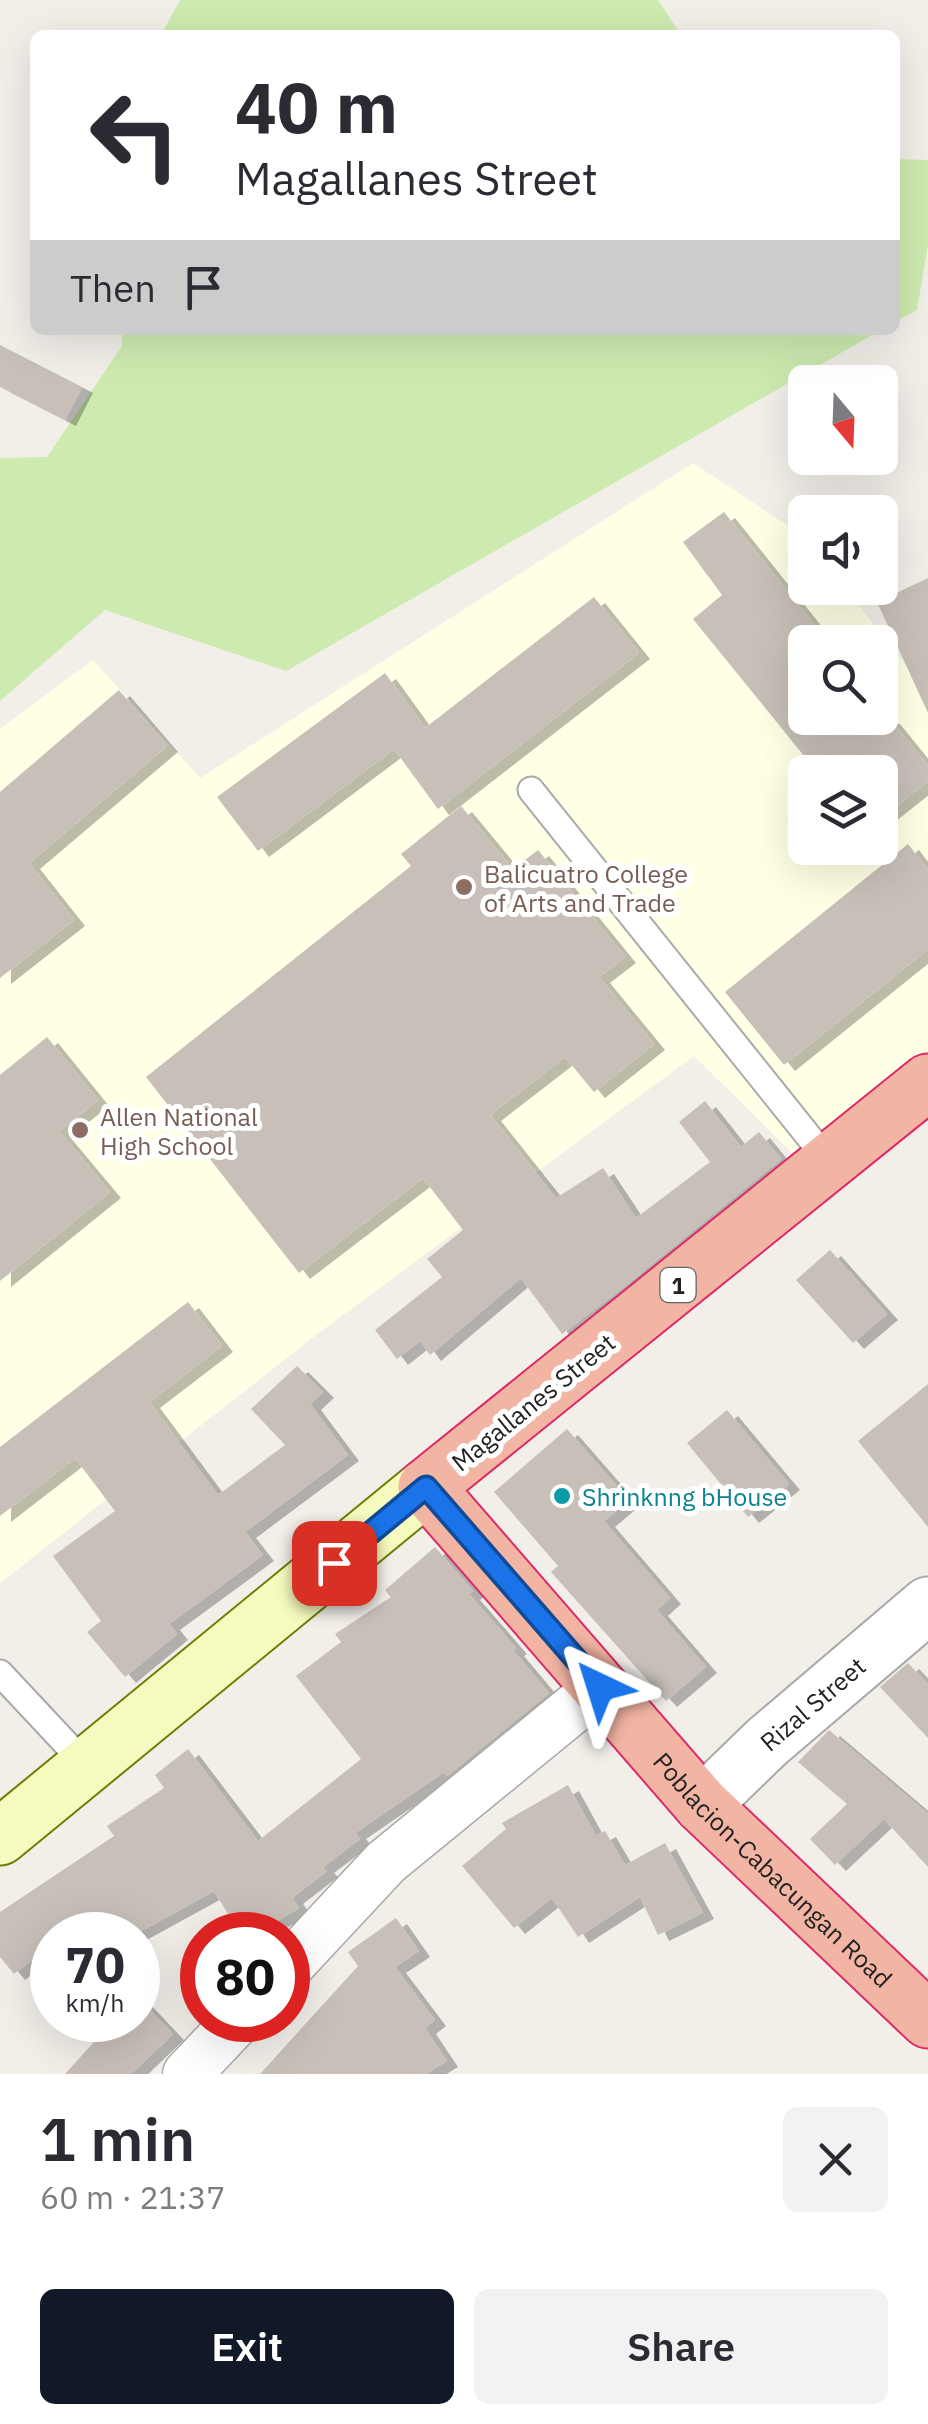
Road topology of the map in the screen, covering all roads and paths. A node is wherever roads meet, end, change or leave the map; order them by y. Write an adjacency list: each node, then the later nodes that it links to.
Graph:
1 (531, 790): 3 (lane)
2 (928, 1082): 3 (highway, Magallanes Street / 1)
3 (830, 1164): 4 (highway, Magallanes Street / 1)
4 (515, 1416): 5 (highway, Magallanes Street / 1); 6 (highway)
5 (426, 1487): 6 (highway, Poblacion-Cabacungan Road); 10 (main road, Magallanes Street)
6 (489, 1560): 9 (highway, Poblacion-Cabacungan Road)
7 (928, 1606): 11 (street, Rizal Street)
8 (0, 1673): 10 (lane)
9 (600, 1687): 11 (highway, Poblacion-Cabacungan Road); 13 (street)
10 (87, 1766): 12 (main road, Magallanes Street)
11 (702, 1806): 14 (highway, Poblacion-Cabacungan Road)
12 (0, 1837)
13 (310, 1943)
14 (928, 2020)
15 (217, 2042): 16 (street)
16 (187, 2074)

